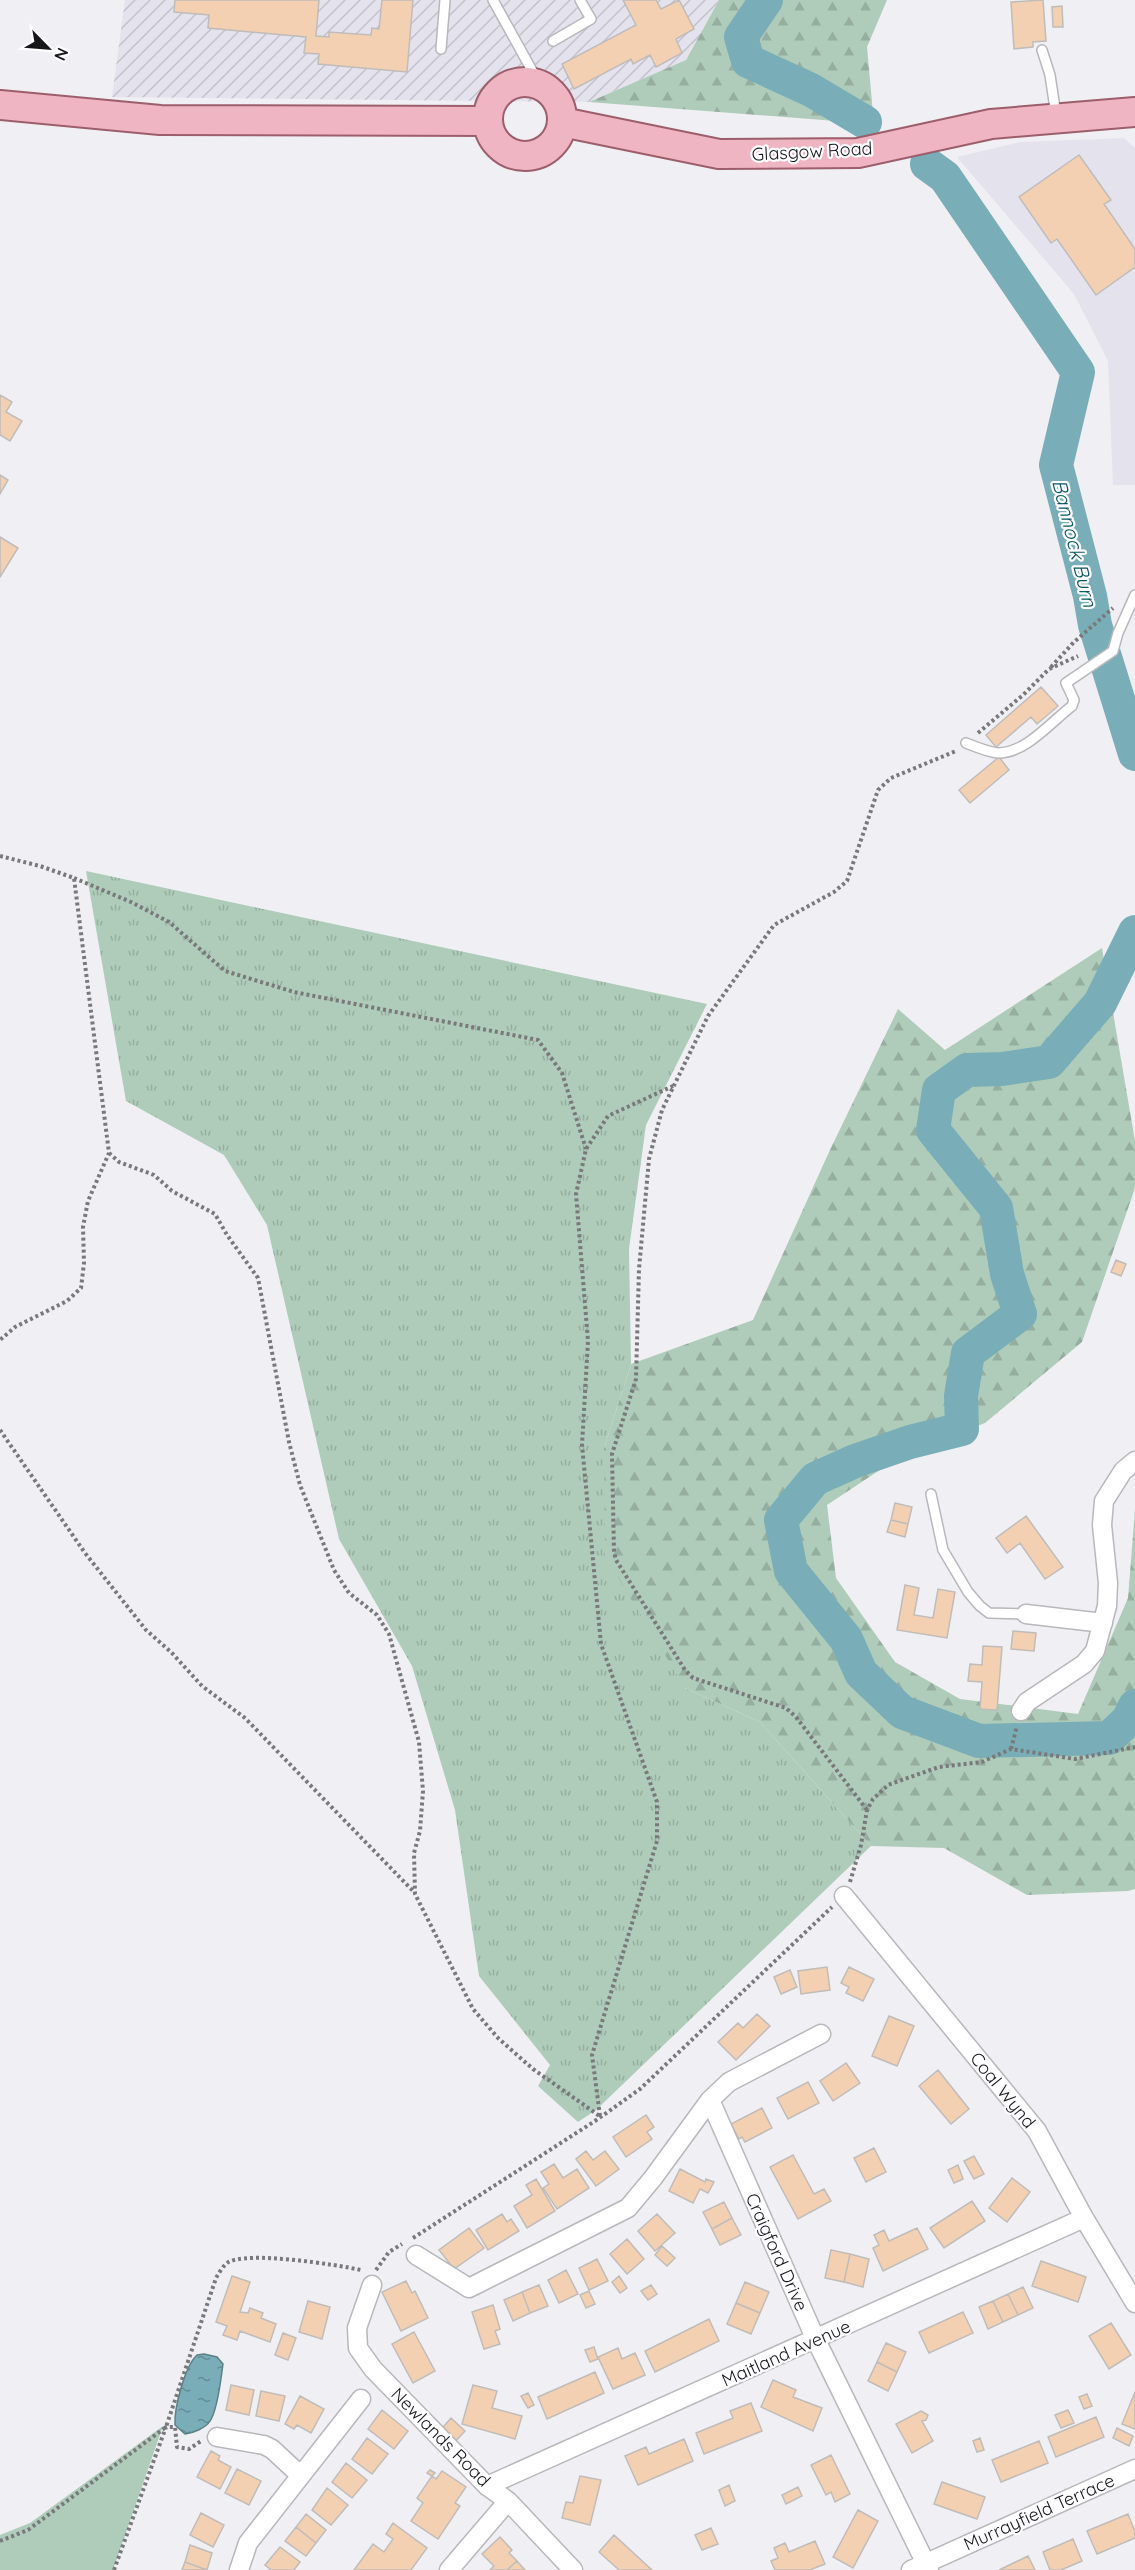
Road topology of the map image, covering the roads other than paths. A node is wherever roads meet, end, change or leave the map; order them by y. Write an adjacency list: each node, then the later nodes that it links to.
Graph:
1 (445, 0): 5 (lane)
2 (493, 0): 7 (lane)
3 (580, 0): 4 (lane)
4 (553, 41)
5 (441, 49)
6 (1042, 50): 10 (lane)
7 (540, 85): 11 (main road); 12 (main road)
8 (0, 105): 11 (main road)
9 (1130, 118): 10 (main road, Glasgow Road)
10 (1057, 119): 12 (main road, Glasgow Road)
11 (487, 121): 12 (main road)
12 (562, 122)
13 (1135, 595): 14 (lane)
14 (966, 743)
15 (1135, 1461): 18 (street)
16 (931, 1494): 17 (lane)
17 (1026, 1614): 18 (street)
18 (1103, 1623): 19 (street)
19 (1021, 1711)
20 (844, 1896): 23 (street, Coal Wynd)
21 (821, 2034): 22 (street)
22 (710, 2100): 24 (street); 27 (street, Craigford Drive)
23 (1084, 2218): 26 (street, Coal Wynd); 27 (street, Maitland Avenue)
24 (416, 2255)
25 (368, 2278): 32 (street, Newlands Road)
26 (1135, 2303)
27 (816, 2340): 32 (street, Maitland Avenue); 34 (street, Craigford Drive)
28 (361, 2399): 31 (street)
29 (217, 2437): 31 (street)
30 (1135, 2469): 34 (street, Murrayfield Terrace)
31 (300, 2475): 35 (street)
32 (487, 2486): 33 (street, Newlands Road)
33 (508, 2501): 36 (street); 37 (street, Newlands Road)
34 (922, 2568)
35 (239, 2570)
36 (449, 2570)
37 (573, 2570)

